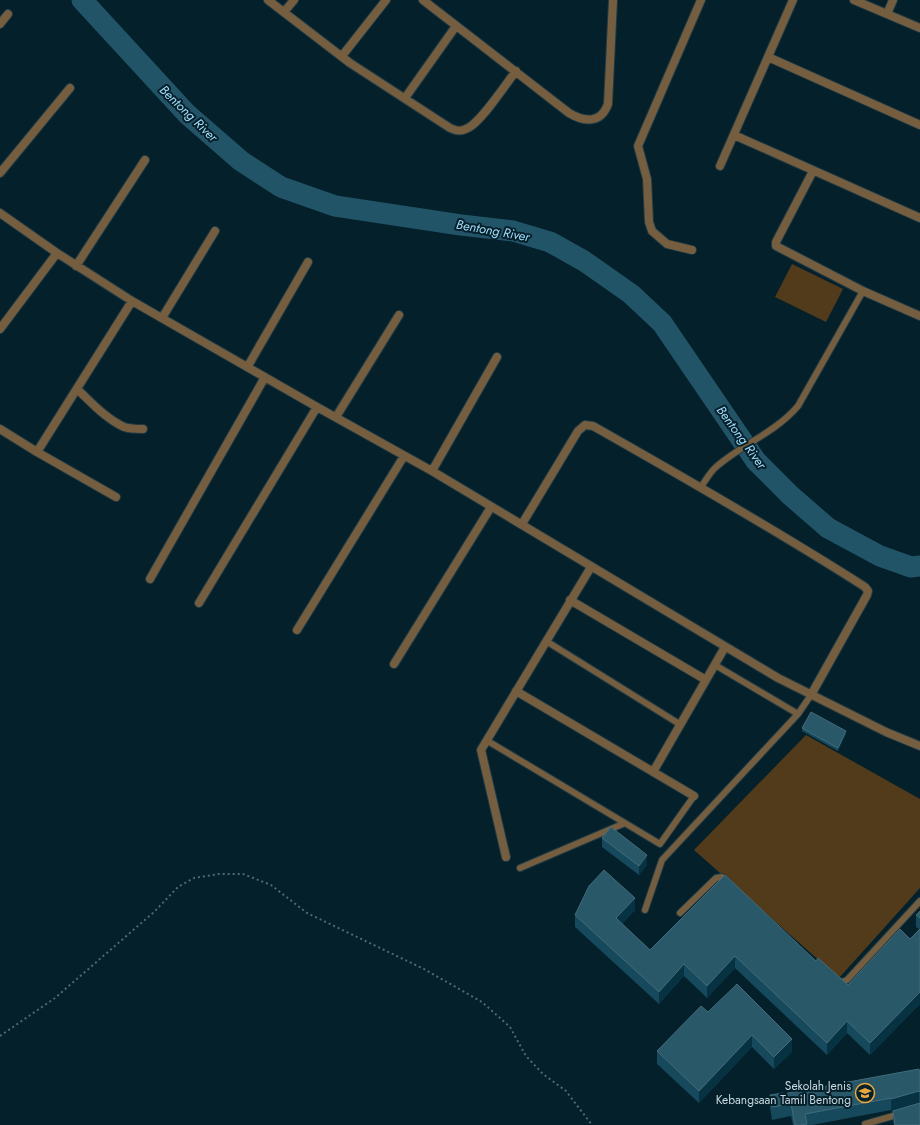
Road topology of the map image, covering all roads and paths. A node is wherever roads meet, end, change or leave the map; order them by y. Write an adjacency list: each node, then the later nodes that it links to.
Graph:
1 (268, 0): 10 (street)
2 (294, 0): 10 (street)
3 (386, 0): 16 (street)
4 (423, 0): 14 (street)
5 (613, 0): 18 (street)
6 (701, 0): 30 (street)
7 (793, 0): 17 (street)
8 (854, 0): 12 (street)
9 (893, 0): 12 (street)
10 (284, 12): 16 (street)
11 (8, 14): 13 (street)
12 (887, 14): 15 (street)
13 (0, 24)
14 (456, 26): 18 (street); 20 (street)
15 (920, 28)
16 (342, 56): 20 (street)
17 (768, 57): 21 (street); 22 (street)
18 (516, 71): 20 (street)
19 (70, 88): 26 (street)
20 (405, 98)
21 (920, 125)
22 (734, 135): 24 (street); 25 (street)
23 (145, 160): 33 (street)
24 (720, 166)
25 (814, 171): 28 (street); 34 (street)
26 (0, 173)
27 (0, 213): 31 (street)
28 (920, 218)
29 (215, 231): 38 (street)
30 (692, 250)
31 (57, 254): 33 (street); 39 (street)
32 (308, 262): 41 (street)
33 (76, 266): 35 (street)
34 (863, 291): 37 (street); 51 (lane)
35 (132, 300): 38 (street); 43 (street)
36 (399, 315): 45 (street)
37 (920, 316)
38 (162, 318): 41 (street)
39 (0, 329)
40 (497, 357): 50 (street)
41 (248, 366): 42 (street)
42 (265, 377): 44 (street); 56 (street)
43 (77, 389): 47 (street); 48 (street)
44 (317, 407): 45 (street); 58 (street)
45 (336, 417): 49 (street)
46 (0, 429): 48 (street)
47 (143, 429)
48 (38, 452): 52 (street)
49 (404, 456): 50 (street); 59 (street)
50 (432, 471): 53 (street)
51 (701, 487): 54 (street); 66 (street)
52 (116, 496)
53 (491, 507): 54 (street); 62 (street)
54 (522, 524): 55 (street)
55 (590, 567): 57 (street); 61 (street)
56 (150, 579)
57 (570, 600): 60 (street); 64 (street)
58 (199, 603)
59 (297, 630)
60 (546, 641): 65 (street); 68 (lane)
61 (725, 647): 63 (street); 66 (street)
62 (394, 664)
63 (715, 665): 64 (street); 67 (lane)
64 (706, 680): 68 (street)
65 (516, 692): 69 (street); 71 (street)
66 (811, 695): 67 (lane); 70 (street)
67 (798, 714): 78 (lane)
68 (681, 725): 71 (street)
69 (486, 740): 73 (lane); 74 (street)
70 (920, 746)
71 (653, 772): 72 (street)
72 (694, 796): 73 (lane)
73 (625, 823): 75 (lane)
74 (506, 857)
75 (520, 868)
76 (734, 888): 79 (lane)
77 (920, 901): 80 (lane)
78 (645, 910)
79 (680, 913)
80 (833, 977)
81 (0, 1036): 84 (path)
82 (907, 1112): 83 (lane)
83 (865, 1124)
84 (592, 1125)

